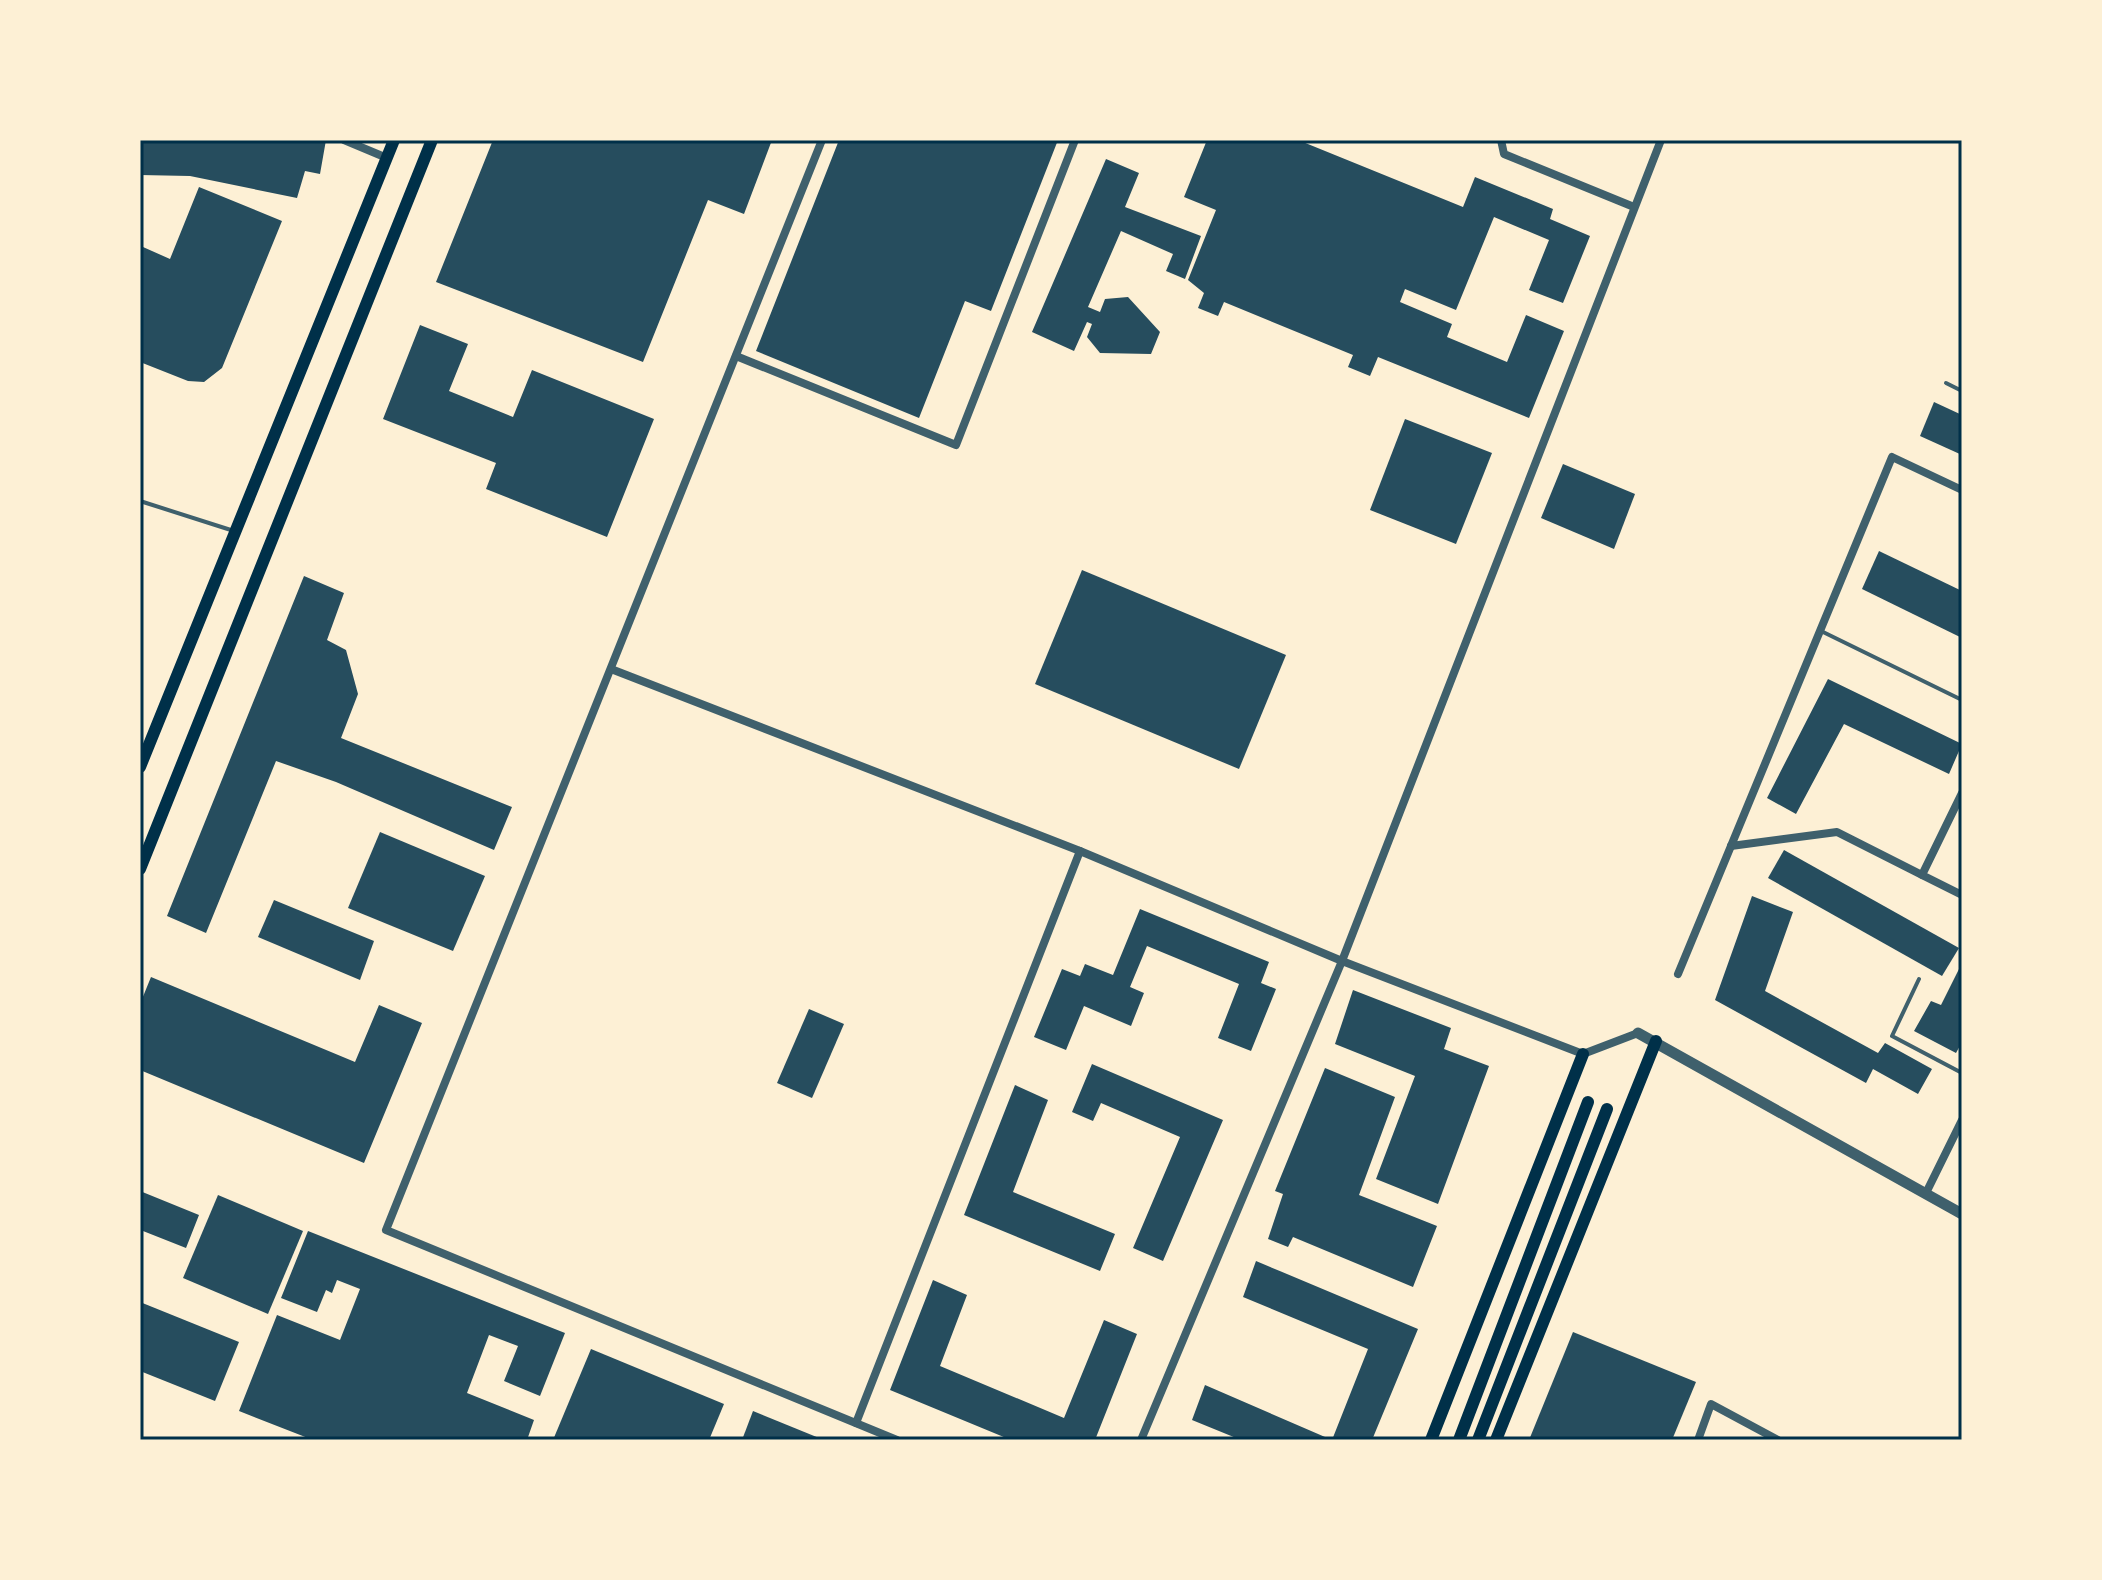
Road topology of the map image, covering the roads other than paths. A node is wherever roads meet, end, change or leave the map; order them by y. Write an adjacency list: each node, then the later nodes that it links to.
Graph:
1 (344, 140): 8 (street)
2 (394, 140): 8 (main road)
3 (432, 140): 23 (main road)
4 (822, 140): 10 (street)
5 (1075, 140): 10 (street)
6 (1501, 140): 9 (street)
7 (1661, 140): 9 (street)
8 (387, 158): 15 (main road)
9 (1634, 207): 26 (street)
10 (736, 356): 17 (street)
11 (1946, 383): 12 (lane)
12 (1962, 391)
13 (1962, 490): 16 (street)
14 (140, 501): 15 (lane)
15 (236, 532): 19 (main road)
16 (1820, 631): 18 (lane); 21 (street)
17 (611, 669): 22 (street); 38 (street)
18 (1962, 700)
19 (140, 767)
20 (1962, 793): 24 (street)
21 (1731, 846): 24 (street); 27 (street)
22 (1080, 851): 26 (street); 38 (street)
23 (140, 869)
24 (1922, 875): 25 (street)
25 (1962, 895)
26 (1342, 961): 31 (street); 40 (street)
27 (1678, 974)
28 (1919, 979): 32 (lane)
29 (1638, 1033): 30 (street); 31 (street)
30 (1656, 1041): 36 (street); 44 (main road)
31 (1583, 1054): 41 (main road)
32 (1962, 1073)
33 (1588, 1102): 42 (main road)
34 (1607, 1109): 43 (main road)
35 (1962, 1120): 36 (street)
36 (1926, 1193): 37 (street)
37 (1962, 1214)
38 (856, 1423): 39 (street)
39 (897, 1440)
40 (1141, 1440)
41 (1431, 1440)
42 (1459, 1440)
43 (1478, 1440)
44 (1496, 1440)
45 (1698, 1440): 46 (street)
46 (1778, 1440)

